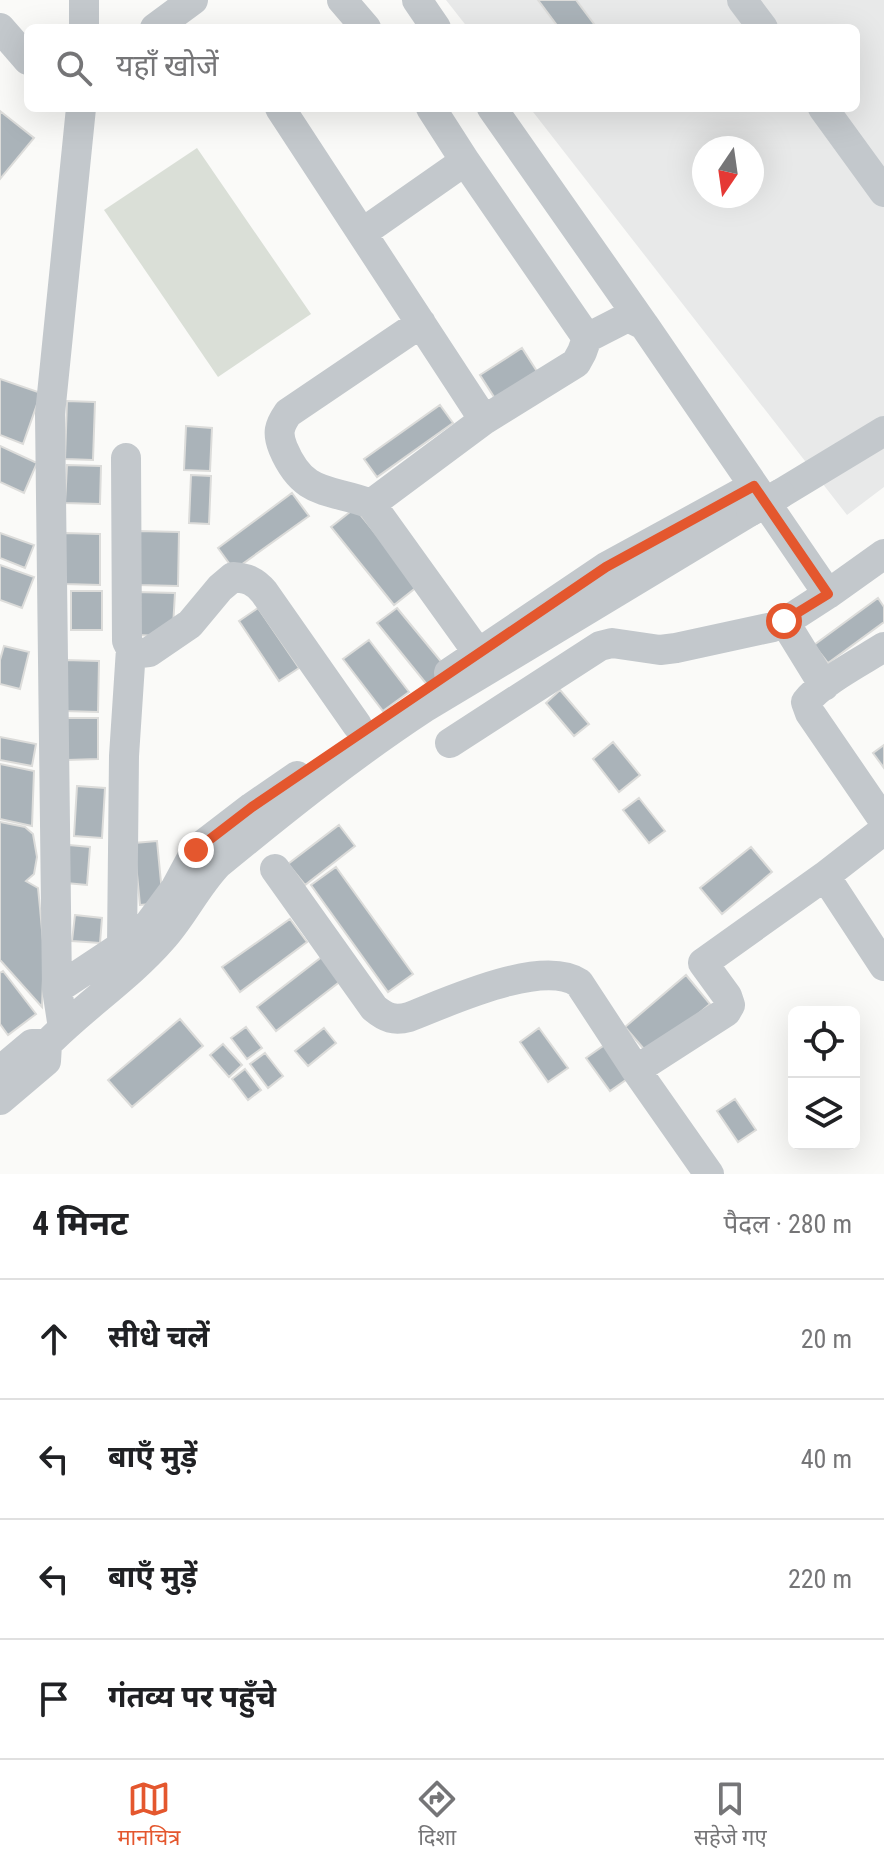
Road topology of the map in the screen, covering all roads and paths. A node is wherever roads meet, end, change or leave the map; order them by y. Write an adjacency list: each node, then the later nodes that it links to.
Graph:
1 (84, 0): 6 (street)
2 (193, 0): 7 (street)
3 (342, 0): 8 (street)
4 (417, 0): 9 (street)
5 (742, 0): 10 (street)
6 (84, 24)
7 (160, 24)
8 (363, 24)
9 (433, 24)
10 (760, 24)
11 (0, 28): 12 (street)
12 (24, 55)
13 (78, 112): 44 (street)
14 (283, 112): 20 (street)
15 (434, 112): 18 (street)
16 (495, 112): 22 (street)
17 (826, 112): 19 (street)
18 (465, 161): 20 (street); 23 (street)
19 (884, 192)
20 (362, 233): 21 (street)
21 (421, 323): 24 (street); 28 (street)
22 (644, 325): 23 (street); 27 (street)
23 (587, 338): 24 (street)
24 (484, 420): 28 (street)
25 (884, 431): 45 (street, bridge)
26 (126, 458): 33 (street)
27 (754, 486): 30 (street); 34 (street)
28 (371, 504): 34 (street)
29 (884, 554): 30 (street)
30 (828, 594): 31 (street)
31 (784, 621): 35 (street); 37 (street)
32 (884, 647): 35 (street)
33 (131, 649): 36 (street); 42 (street)
34 (478, 653): 42 (street)
35 (824, 686): 38 (street)
36 (357, 725)
37 (450, 743)
38 (884, 821)
39 (884, 830): 41 (street)
40 (275, 869): 46 (street)
41 (825, 876): 43 (street); 46 (street)
42 (122, 945): 44 (street)
43 (884, 966)
44 (57, 989): 45 (street)
45 (55, 1036): 47 (street); 48 (street)
46 (636, 1070): 49 (street)
47 (0, 1071)
48 (0, 1100)
49 (709, 1174)

